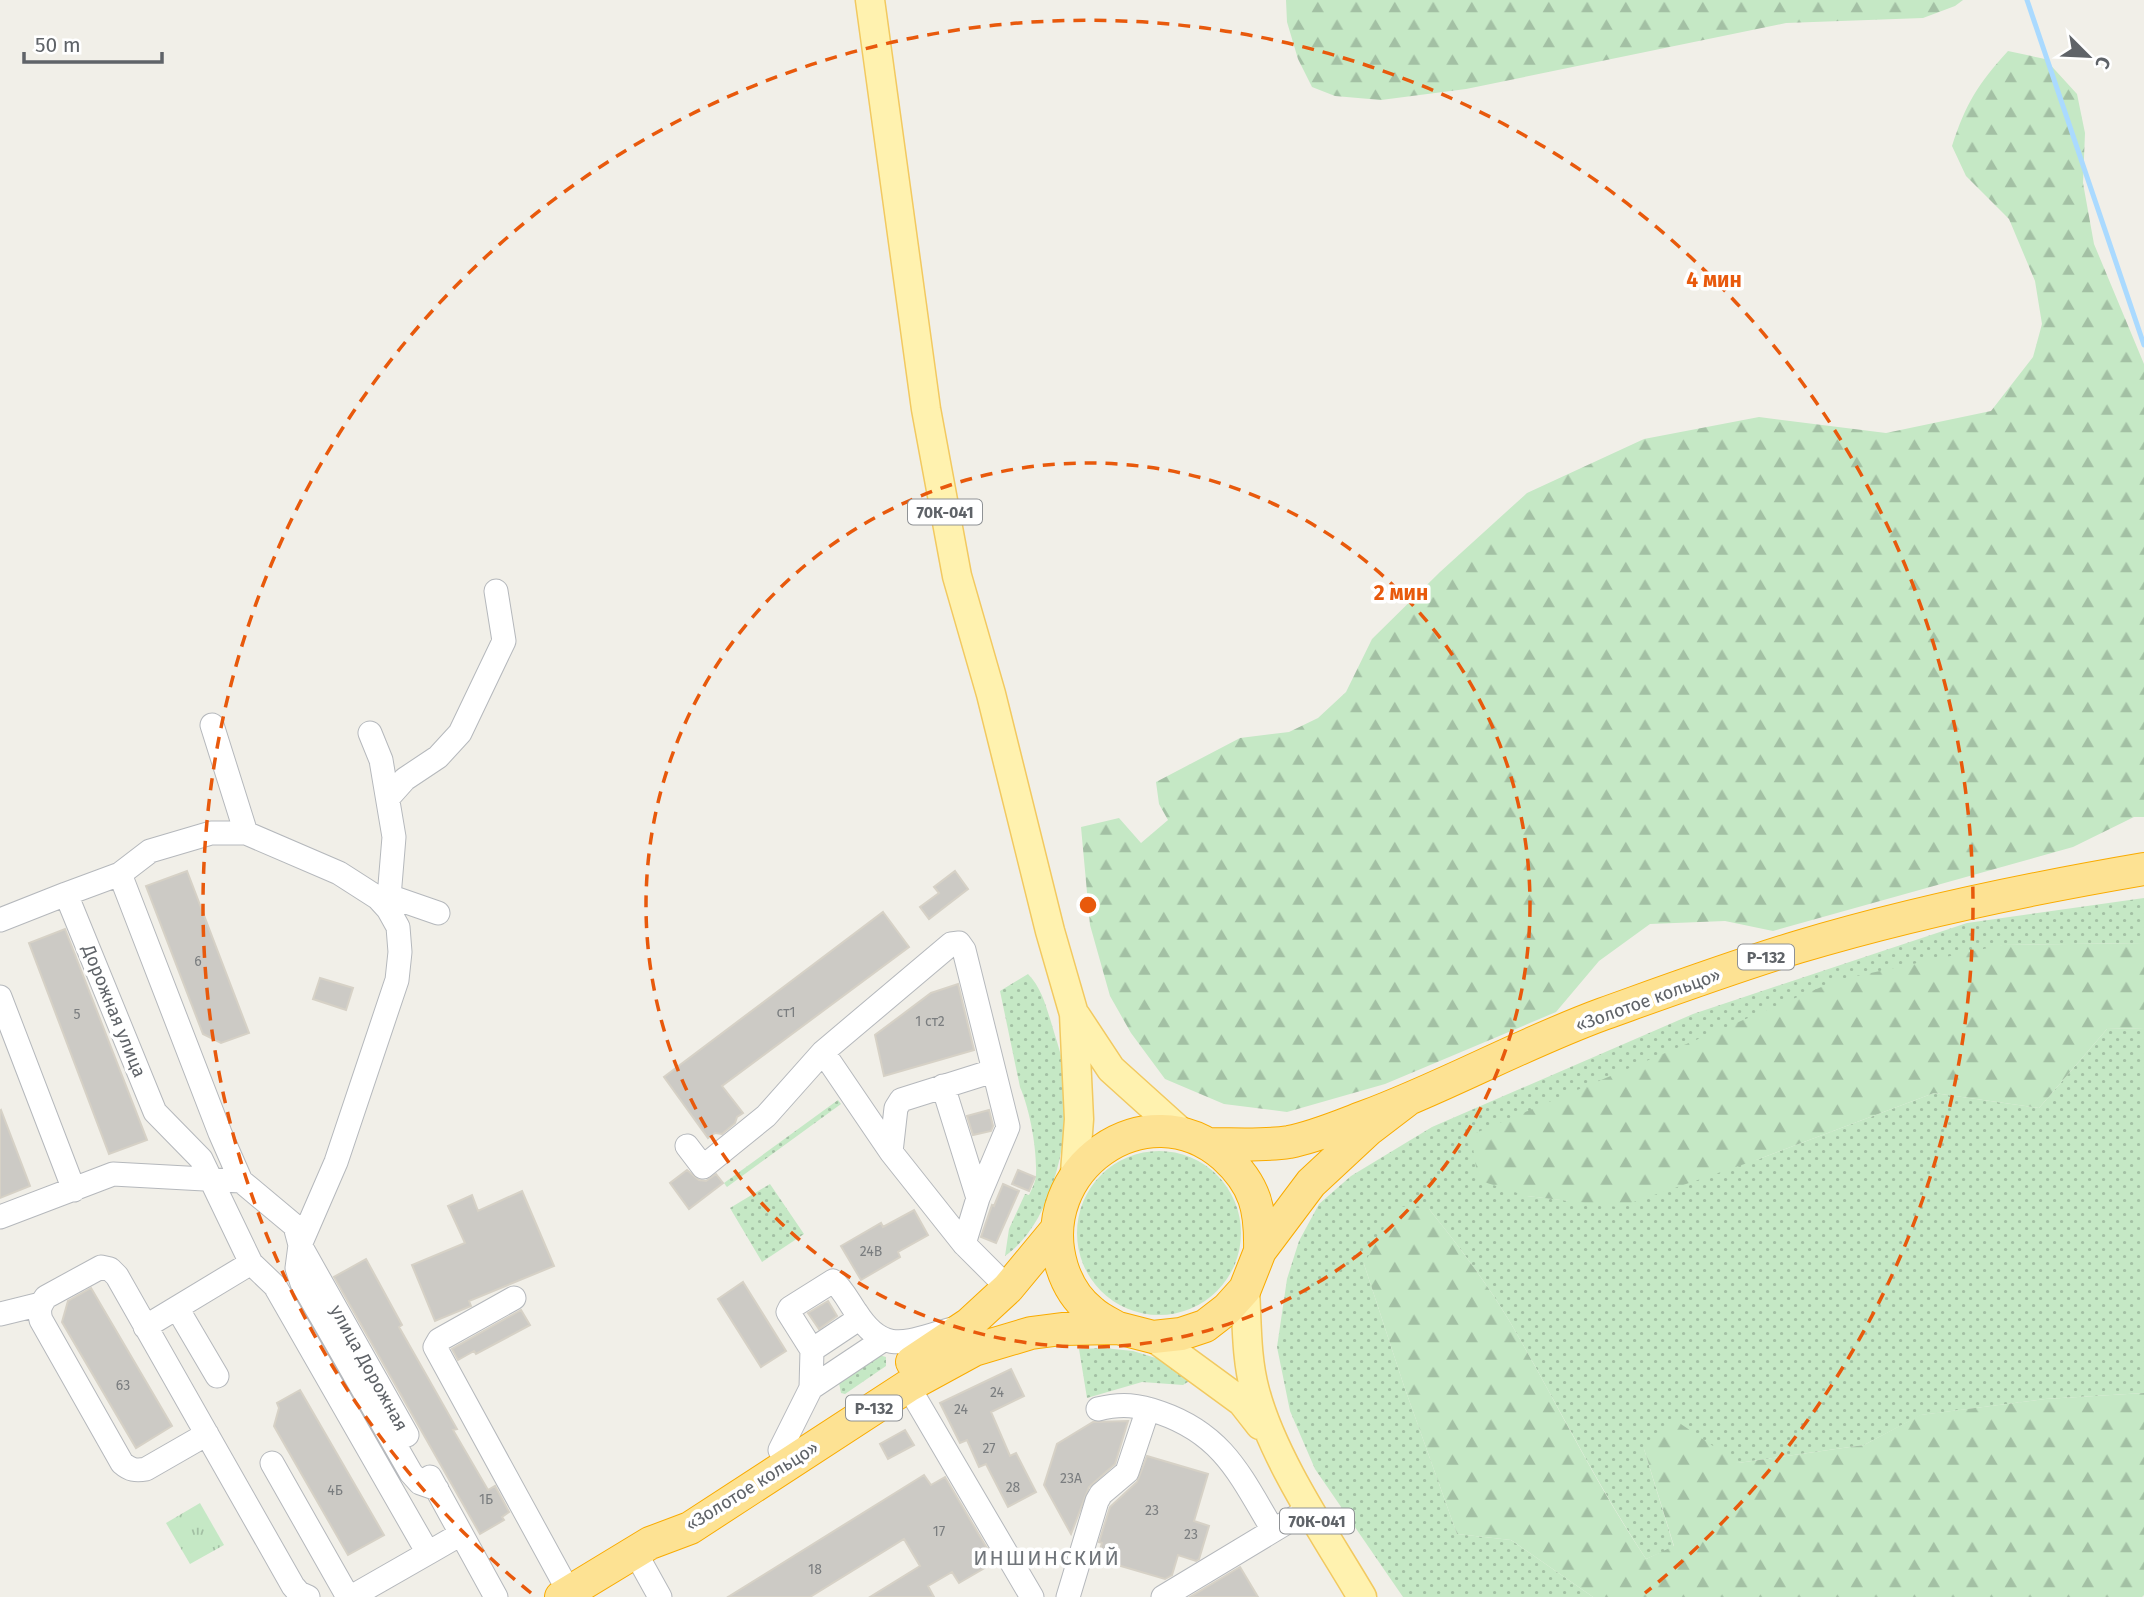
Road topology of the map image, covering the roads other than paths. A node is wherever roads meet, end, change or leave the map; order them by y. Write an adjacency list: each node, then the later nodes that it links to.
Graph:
1 (870, 0): 14 (main road, 70К-041)
2 (496, 591): 5 (street)
3 (212, 725): 6 (street)
4 (370, 733): 5 (street)
5 (388, 798): 10 (street)
6 (246, 833): 8 (street); 10 (street)
7 (2144, 869): 18 (highway, «Золотое кольцо» / Р-132)
8 (120, 873): 9 (street); 24 (street)
9 (66, 894): 12 (street); 23 (street, Дорожная улица)
10 (389, 902): 11 (street); 30 (street)
11 (438, 913)
12 (0, 920)
13 (0, 997): 25 (street)
14 (1074, 1014): 19 (main road, 70К-041); 22 (main road, 70К-041)
15 (822, 1052): 16 (street); 20 (street); 21 (street)
16 (993, 1071): 17 (street); 26 (street)
17 (943, 1086): 21 (street); 26 (street)
18 (1406, 1101): 19 (highway, «Золотое кольцо» / Р-132); 31 (highway, «Золотое кольцо» / Р-132)
19 (1196, 1138): 22 (highway, «Золотое кольцо» / Р-132); 31 (highway, «Золотое кольцо» / Р-132)
20 (687, 1146)
21 (891, 1152): 29 (street)
22 (1075, 1173): 28 (highway, «Золотое кольцо» / Р-132)
23 (210, 1179): 24 (street); 25 (street); 32 (street, Дорожная улица)
24 (241, 1181): 30 (street, улица Дорожная)
25 (74, 1189): 27 (street)
26 (978, 1198): 29 (street)
27 (0, 1217)
28 (1056, 1230): 33 (highway, «Золотое кольцо» / Р-132); 42 (highway, «Золотое кольцо» / Р-132)
29 (964, 1244): 33 (street)
30 (300, 1245): 57 (street, улица Дорожная)
31 (1260, 1251): 34 (highway, «Золотое кольцо» / Р-132)
32 (251, 1263): 37 (street); 59 (street, Дорожная улица)
33 (1008, 1288): 40 (highway, «Золотое кольцо» / Р-132)
34 (1245, 1289): 43 (highway, «Золотое кольцо» / Р-132); 52 (main road, 70К-041)
35 (514, 1298): 60 (street)
36 (41, 1304): 38 (street); 41 (street); 51 (street)
37 (177, 1308): 41 (street); 46 (street)
38 (0, 1314)
39 (860, 1318): 44 (street); 45 (street); 45 (street)
40 (969, 1324): 44 (street); 53 (highway, «Золотое кольцо» / Р-132)
41 (145, 1327): 51 (street)
42 (1118, 1328): 43 (highway, «Золотое кольцо» / Р-132); 47 (highway, «Золотое кольцо» / Р-132)
43 (1153, 1337): 52 (main road, 70К-041)
44 (883, 1340): 48 (street)
45 (812, 1350): 48 (street)
46 (217, 1376)
47 (908, 1386): 58 (highway, «Золотое кольцо» / Р-132); 65 (street)
48 (811, 1388): 53 (street)
49 (1098, 1409): 50 (street)
50 (1148, 1409): 56 (street); 66 (street)
51 (207, 1434): 61 (street)
52 (1275, 1444): 55 (main road, 70К-041)
53 (780, 1450): 58 (highway, «Золотое кольцо» / Р-132)
54 (272, 1463): 62 (street)
55 (1309, 1509): 56 (street); 68 (main road, 70К-041)
56 (1273, 1530): 67 (street)
57 (461, 1534): 59 (street); 63 (street, улица Дорожная)
58 (642, 1548): 60 (highway, «Золотое кольцо» / Р-132); 64 (street)
59 (428, 1553): 62 (street)
60 (565, 1594)
61 (308, 1597)
62 (349, 1597)
63 (496, 1597)
64 (660, 1597)
65 (1032, 1597)
66 (1068, 1597)
67 (1163, 1597)
68 (1362, 1597)

